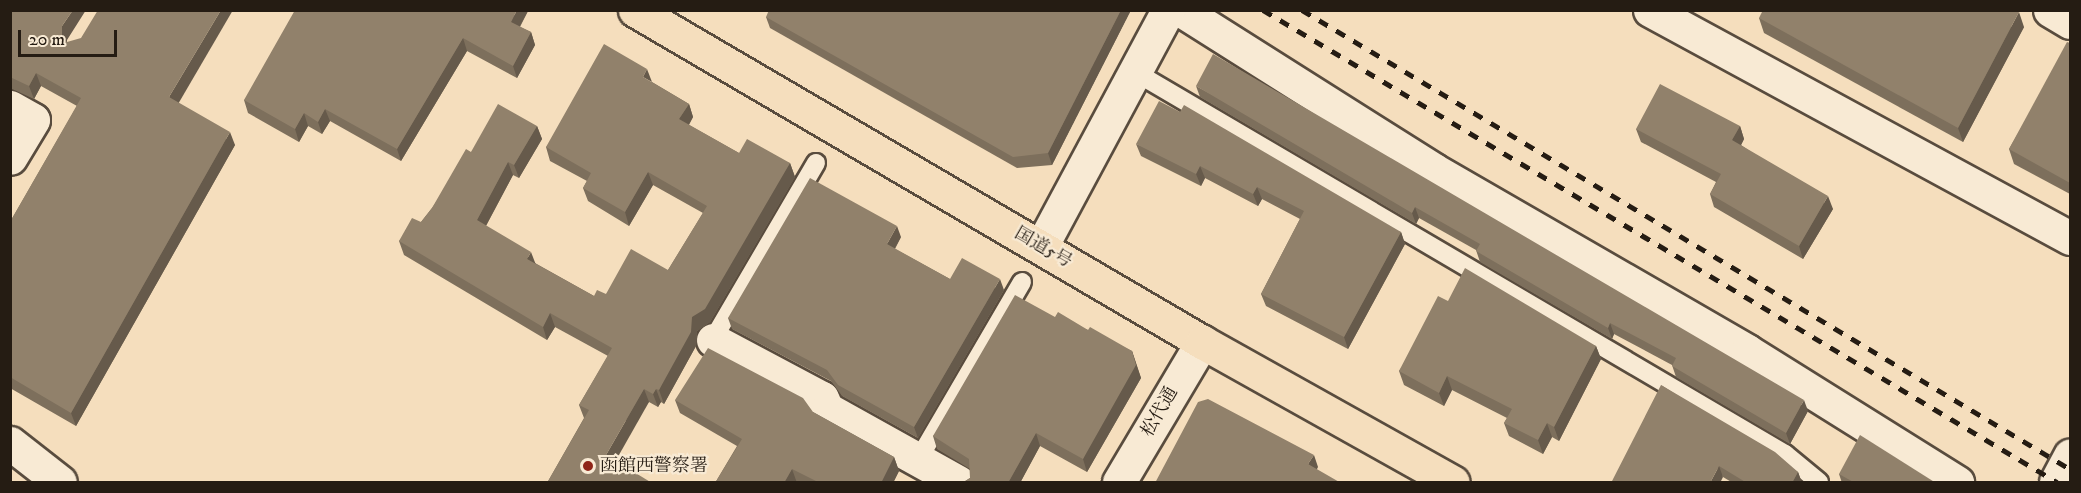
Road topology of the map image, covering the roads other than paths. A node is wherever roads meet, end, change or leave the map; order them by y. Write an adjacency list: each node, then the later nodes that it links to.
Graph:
1 (635, 10): 12 (highway, 国道5号)
2 (1168, 10): 7 (street)
3 (1181, 10): 24 (street)
4 (1650, 10): 11 (street)
5 (2050, 10): 6 (street)
6 (2070, 22)
7 (1135, 72): 12 (street); 23 (lane)
8 (10, 107): 9 (street)
9 (10, 158)
10 (816, 163): 15 (lane)
11 (2070, 238)
12 (1041, 247): 14 (highway, 国道5号)
13 (1022, 282): 18 (lane)
14 (1202, 342): 21 (street, 松代通); 22 (highway, 国道5号)
15 (707, 349): 18 (street)
16 (10, 442): 19 (street)
17 (2070, 456): 25 (street)
18 (918, 460): 20 (street)
19 (60, 483)
20 (958, 483)
21 (1119, 483)
22 (1452, 483)
23 (1819, 483)
24 (1957, 483)
25 (2056, 483)

